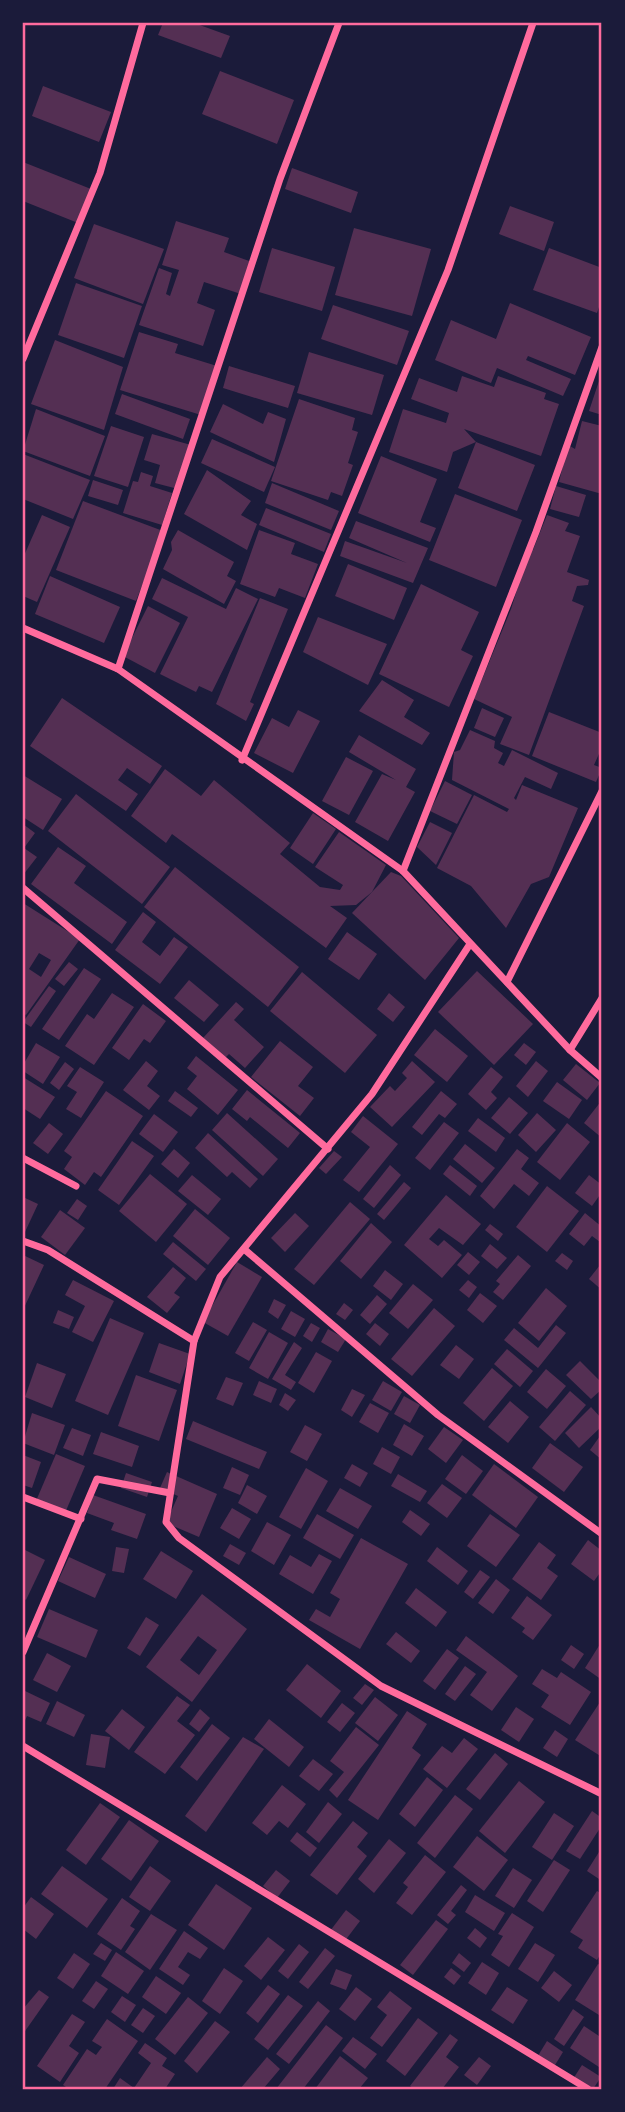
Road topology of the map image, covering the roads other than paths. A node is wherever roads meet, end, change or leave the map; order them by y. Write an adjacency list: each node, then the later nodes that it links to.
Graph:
1 (143, 23): 5 (street)
2 (339, 23): 7 (street)
3 (533, 23): 8 (street)
4 (602, 347): 10 (street)
5 (23, 359)
6 (23, 628): 7 (street)
7 (118, 669): 8 (street)
8 (242, 760): 10 (street)
9 (602, 791): 13 (street)
10 (403, 871): 12 (street)
11 (23, 888): 17 (street)
12 (470, 944): 13 (street); 17 (street)
13 (507, 982): 15 (street)
14 (602, 998): 15 (street)
15 (570, 1050): 16 (street)
16 (602, 1078)
17 (328, 1149): 21 (street)
18 (23, 1158): 19 (street)
19 (76, 1186)
20 (23, 1241): 22 (street)
21 (244, 1249): 22 (street); 26 (street)
22 (194, 1341): 23 (street)
23 (170, 1493): 25 (street); 29 (street)
24 (23, 1497): 25 (street)
25 (81, 1519): 27 (street)
26 (602, 1534)
27 (23, 1652)
28 (23, 1746): 30 (street)
29 (602, 1794)
30 (588, 2089)

